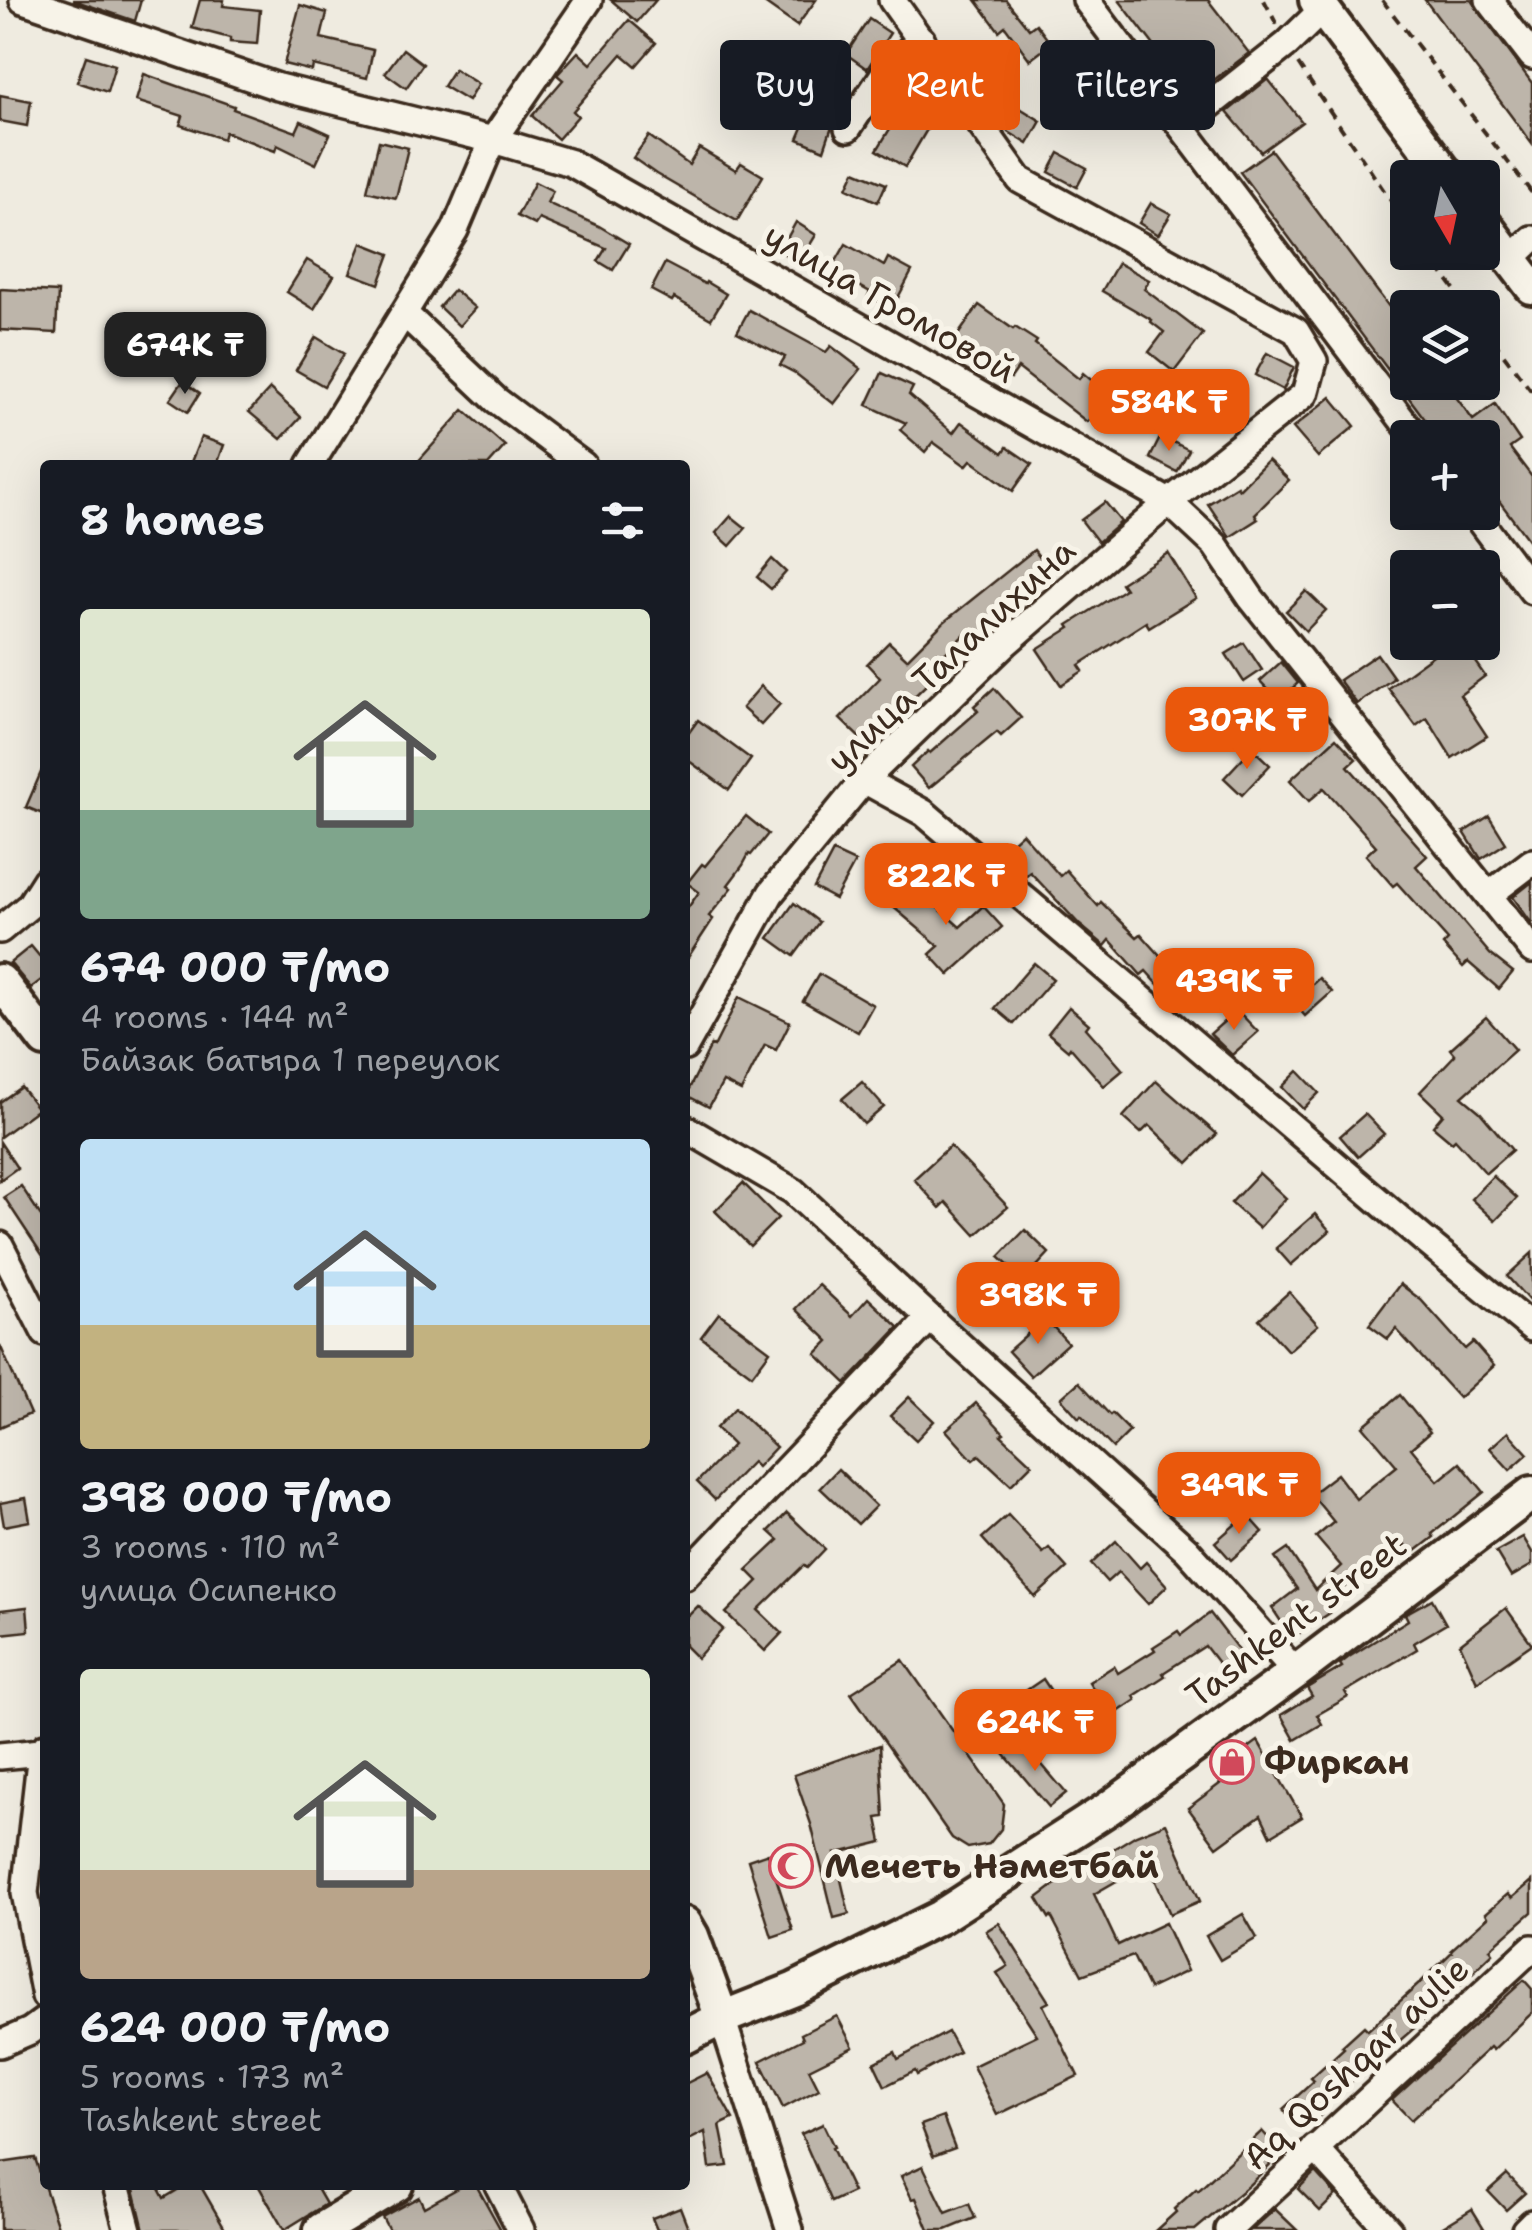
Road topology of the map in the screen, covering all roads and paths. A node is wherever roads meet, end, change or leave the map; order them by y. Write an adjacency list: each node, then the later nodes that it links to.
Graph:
1 (22, 0): 18 (street, улица Громовой)
2 (589, 0): 18 (street)
3 (892, 0): 9 (street)
4 (1086, 0): 10 (street)
5 (1264, 0): 11 (path)
6 (1382, 0): 20 (path)
7 (1489, 0): 12 (street)
8 (1319, 5): 11 (street); 19 (main road)
9 (922, 40)
10 (1116, 40)
11 (1287, 44): 14 (street); 21 (path)
12 (1532, 56)
13 (871, 94): 15 (street)
14 (1215, 101)
15 (851, 124)
16 (985, 130): 31 (street, улица Талалихина)
17 (1184, 130): 28 (street)
18 (492, 140): 25 (street); 31 (street, улица Громовой)
19 (1435, 160)
20 (1532, 193)
21 (1390, 199)
22 (1500, 234): 23 (main road)
23 (1521, 249): 24 (main road)
24 (1532, 287)
25 (405, 314): 29 (street); 30 (street)
26 (1500, 350): 27 (path)
27 (1532, 392)
28 (1402, 420)
29 (313, 460)
30 (576, 460)
31 (1169, 502): 34 (street, улица Талалихина); 37 (street, улица Громовой)
32 (1486, 530): 33 (street)
33 (1532, 591)
34 (864, 780): 42 (street, улица Талалихина); 47 (street)
35 (1532, 862): 37 (street)
36 (40, 890): 38 (street)
37 (1490, 894): 39 (street, улица Громовой)
38 (0, 930)
39 (1532, 950)
40 (0, 982): 41 (main road)
41 (40, 1034)
42 (690, 1038)
43 (690, 1131): 45 (street)
44 (0, 1245): 46 (street)
45 (930, 1318): 49 (street); 50 (street)
46 (40, 1322)
47 (1532, 1328)
48 (1532, 1493): 50 (main road, Tashkent street)
49 (690, 1571)
50 (1296, 1672): 58 (main road, Tashkent street)
51 (40, 1750): 52 (street)
52 (0, 1756)
53 (40, 1802): 54 (street)
54 (35, 1890): 56 (street)
55 (690, 1933): 58 (main road)
56 (40, 1943)
57 (1532, 1948): 62 (street, Aq Qoshqar aulie)
58 (722, 2018): 60 (main road, Tashkent street); 70 (street)
59 (40, 2024): 61 (street)
60 (690, 2034)
61 (0, 2044)
62 (1315, 2148): 71 (street, Aq Qoshqar aulie); 72 (street)
63 (117, 2190): 67 (street)
64 (388, 2190): 68 (main road)
65 (501, 2190): 69 (street)
66 (1532, 2222): 73 (street)
67 (128, 2230)
68 (320, 2230)
69 (522, 2230)
70 (790, 2230)
71 (1228, 2230)
72 (1389, 2230)
73 (1525, 2230)

